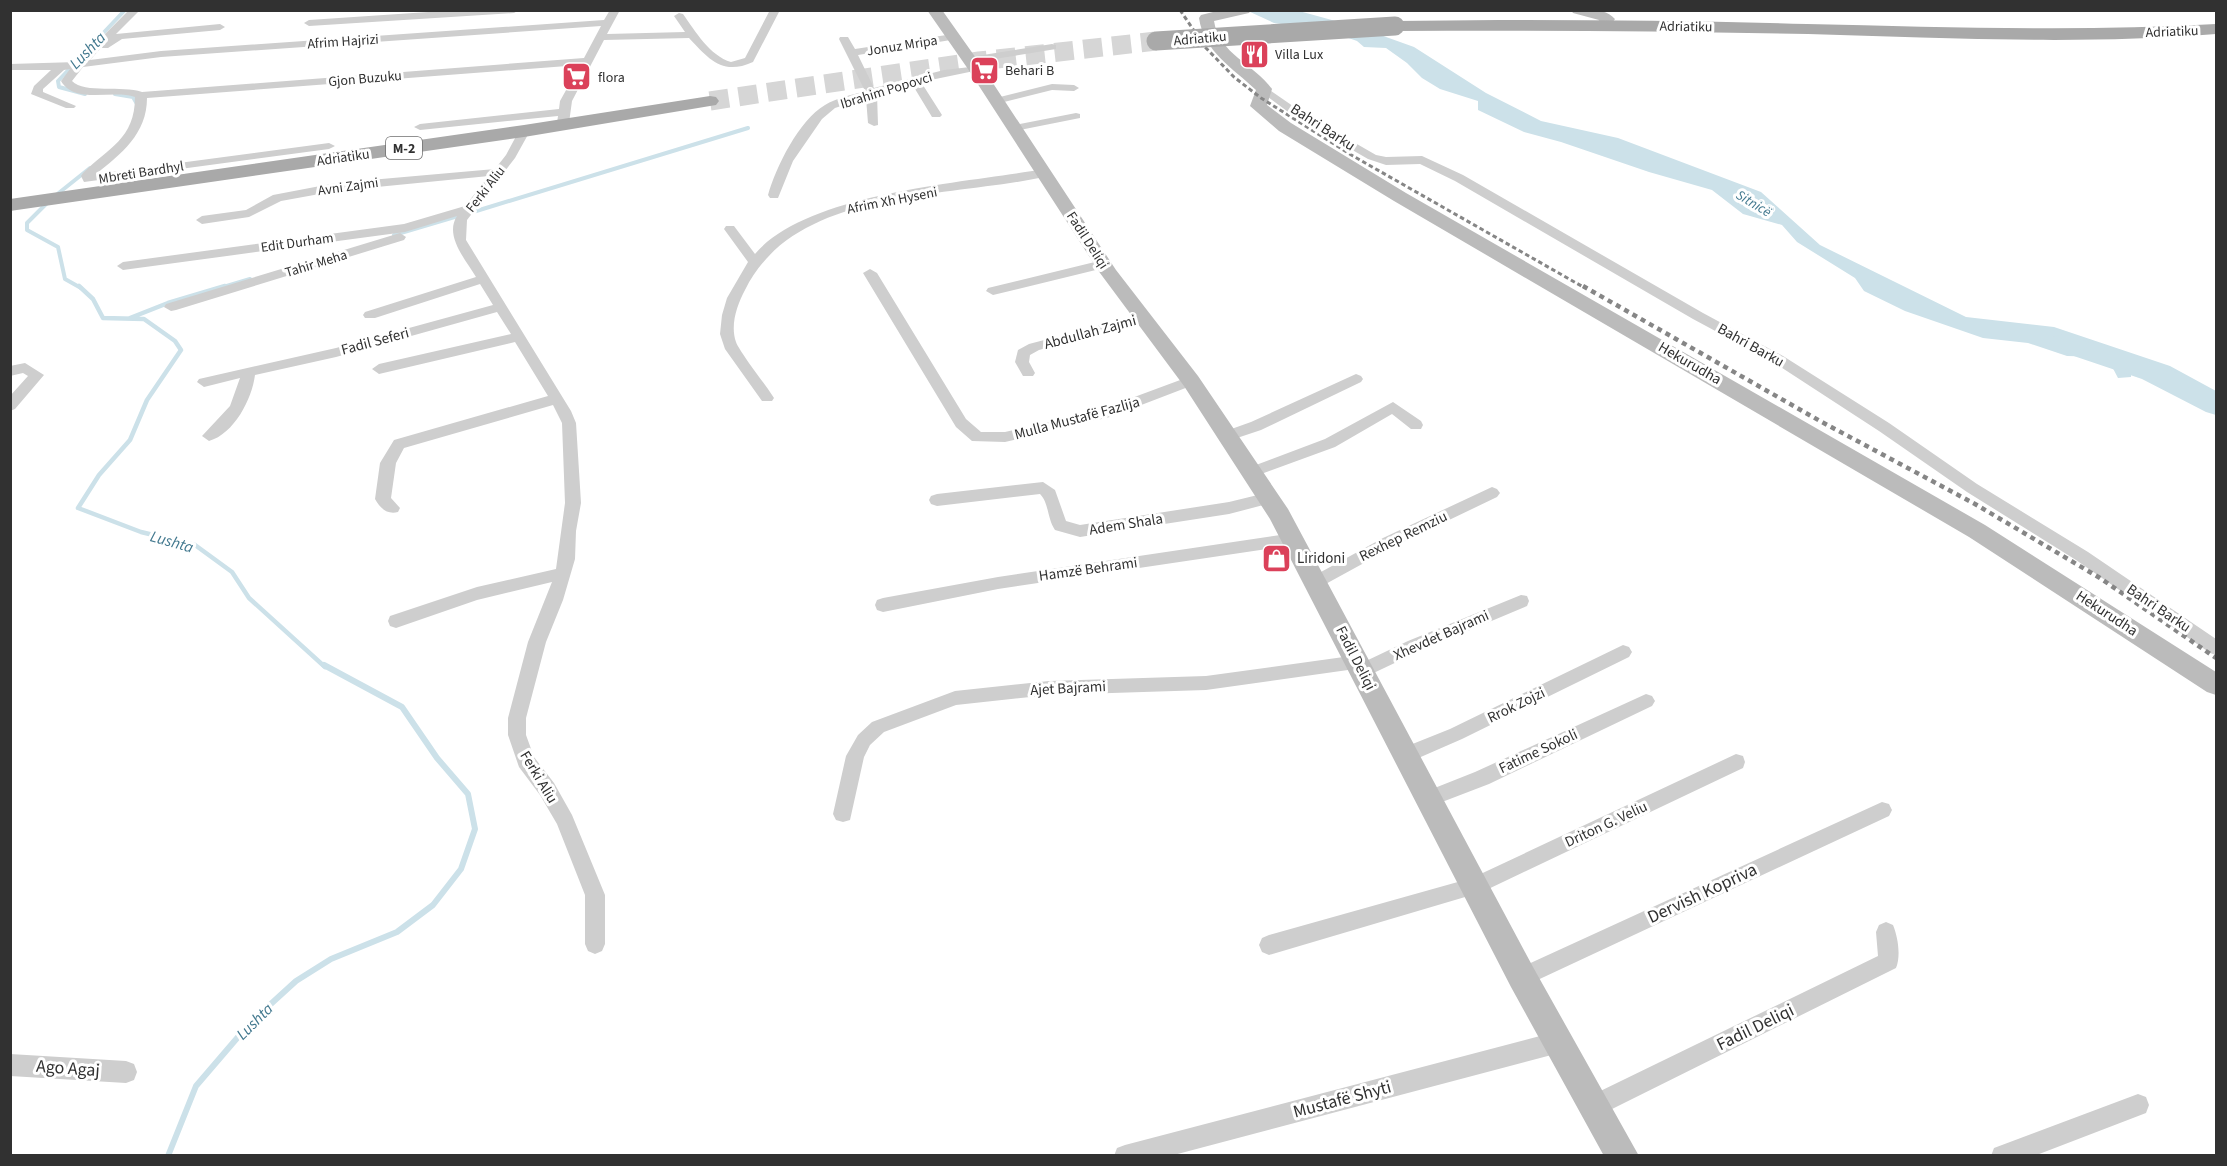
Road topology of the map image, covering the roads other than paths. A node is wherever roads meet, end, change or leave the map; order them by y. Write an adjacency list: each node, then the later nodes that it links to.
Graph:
1 (118, 10): 27 (street)
2 (135, 10): 22 (street)
3 (514, 10): 11 (street)
4 (615, 10): 12 (street)
5 (775, 10): 15 (street)
6 (934, 10): 17 (street, Fadil Deliqi)
7 (1241, 11): 8 (street)
8 (1203, 14): 30 (street)
9 (1578, 15): 14 (main road, Adriatiku); 19 (main road, Adriatiku, bridge)
10 (679, 16): 15 (street)
11 (309, 23)
12 (607, 23): 16 (street); 25 (street, Afrim Hajrizi)
13 (220, 27): 22 (street)
14 (2217, 28)
15 (692, 34): 16 (street)
16 (602, 37): 23 (street)
17 (953, 37): 21 (street, Jonuz Mripa); 24 (street, Fadil Deliqi)
18 (844, 39): 21 (street, Jonuz Mripa)
19 (1156, 41)
20 (1052, 47): 24 (street, Ibrahim Popovci)
21 (851, 53): 31 (street, Jonuz Mripa)
22 (89, 54): 25 (street)
23 (589, 61): 32 (street, Gjon Buzuku); 38 (street)
24 (972, 64): 28 (street, Ibrahim Popovci); 34 (street, Fadil Deliqi)
25 (80, 65): 27 (street, Afrim Hajrizi); 32 (street)
26 (10, 67): 27 (street, Afrim Hajrizi)
27 (61, 68): 35 (street)
28 (915, 80): 31 (street, Ibrahim Popovci); 36 (street)
29 (1074, 88): 34 (street)
30 (1264, 89): 86 (street, Bahri Barku); 89 (street, Hekurudha)
31 (871, 92): 39 (street); 46 (street, Ibrahim Popovci)
32 (141, 94): 43 (street, Mbreti Bardhyl)
33 (710, 101): 38 (main road, Adriatiku / M-2)
34 (996, 101): 41 (street, Fadil Deliqi)
35 (70, 106)
36 (936, 115)
37 (1076, 116): 41 (street)
38 (564, 118): 40 (street); 42 (main road, Adriatiku / M-2)
39 (874, 123)
40 (420, 127)
41 (1015, 128): 45 (street, Fadil Deliqi)
42 (524, 131): 44 (street, Ferki Aliu); 47 (main road, Adriatiku / M-2)
43 (328, 146)
44 (499, 172): 48 (street, Ferki Aliu); 49 (street, Avni Zajmi)
45 (1044, 173): 51 (street, Afrim Xh Hyseni); 52 (street, Fadil Deliqi)
46 (774, 195)
47 (10, 205)
48 (465, 214): 53 (street, Edit Durham); 55 (street, Ferki Aliu); 57 (street, Tahir Meha)
49 (202, 220)
50 (730, 229): 51 (street)
51 (754, 261): 69 (street, Afrim Xh Hyseni)
52 (1103, 264): 56 (street); 60 (street, Fadil Deliqi)
53 (123, 266)
54 (870, 273): 67 (street, Mulla Mustafë Fazlija)
55 (484, 279): 58 (street, Ferki Aliu); 59 (street)
56 (993, 291)
57 (171, 307)
58 (501, 307): 61 (street, Ferki Aliu); 64 (street, Fadil Seferi)
59 (370, 315)
60 (1143, 318): 65 (street, Abdullah Zajmi); 67 (street, Fadil Deliqi)
61 (518, 337): 62 (street); 70 (street, Ferki Aliu)
62 (379, 369)
63 (10, 371): 71 (street)
64 (248, 373): 68 (street, Fadil Seferi); 73 (street)
65 (1028, 373)
66 (1356, 379): 74 (street)
67 (1191, 381): 74 (street, Fadil Deliqi)
68 (204, 382)
69 (767, 398)
70 (556, 399): 79 (street); 81 (street, Ferki Aliu)
71 (10, 406)
72 (1416, 424): 75 (street)
73 (208, 436)
74 (1228, 436): 75 (street, Fadil Deliqi)
75 (1252, 472): 77 (street, Fadil Deliqi)
76 (1492, 493): 82 (street, Rexhep Remziu)
77 (1270, 498): 78 (street, Adem Shala); 80 (street, Fadil Deliqi)
78 (937, 500)
79 (392, 508)
80 (1294, 539): 82 (street, Fadil Deliqi); 84 (street, Hamzë Behrami)
81 (561, 574): 85 (street); 98 (street, Ferki Aliu)
82 (1316, 582): 88 (street, Fadil Deliqi)
83 (1521, 601): 88 (street, Xhevdet Bajrami)
84 (883, 605)
85 (396, 621)
86 (2217, 648)
87 (1623, 652): 91 (street, Rrok Zojzi)
88 (1360, 667): 91 (street, Fadil Deliqi); 95 (street, Ajet Bajrami)
89 (2217, 685)
90 (1646, 701): 93 (street, Fatime Sokoli)
91 (1407, 755): 93 (street, Fadil Deliqi)
92 (1737, 762): 96 (street, Driton G. Veliu)
93 (1429, 799): 96 (street, Fadil Deliqi)
94 (1882, 810): 100 (street, Dervish Kopriva)
95 (843, 814)
96 (1475, 886): 99 (street); 100 (street, Fadil Deliqi)
97 (1886, 932): 105 (street, Fadil Deliqi)
98 (595, 944)
99 (1269, 945)
100 (1522, 977): 101 (street, Fadil Deliqi)
101 (1559, 1042): 105 (street, Fadil Deliqi); 106 (street, Mustafë Shyti)
102 (10, 1065): 103 (street, Ago Agaj)
103 (126, 1072)
104 (2138, 1105): 108 (street)
105 (1594, 1106): 107 (street, Fadil Deliqi)
106 (1125, 1155)
107 (1623, 1155)
108 (2002, 1155)

